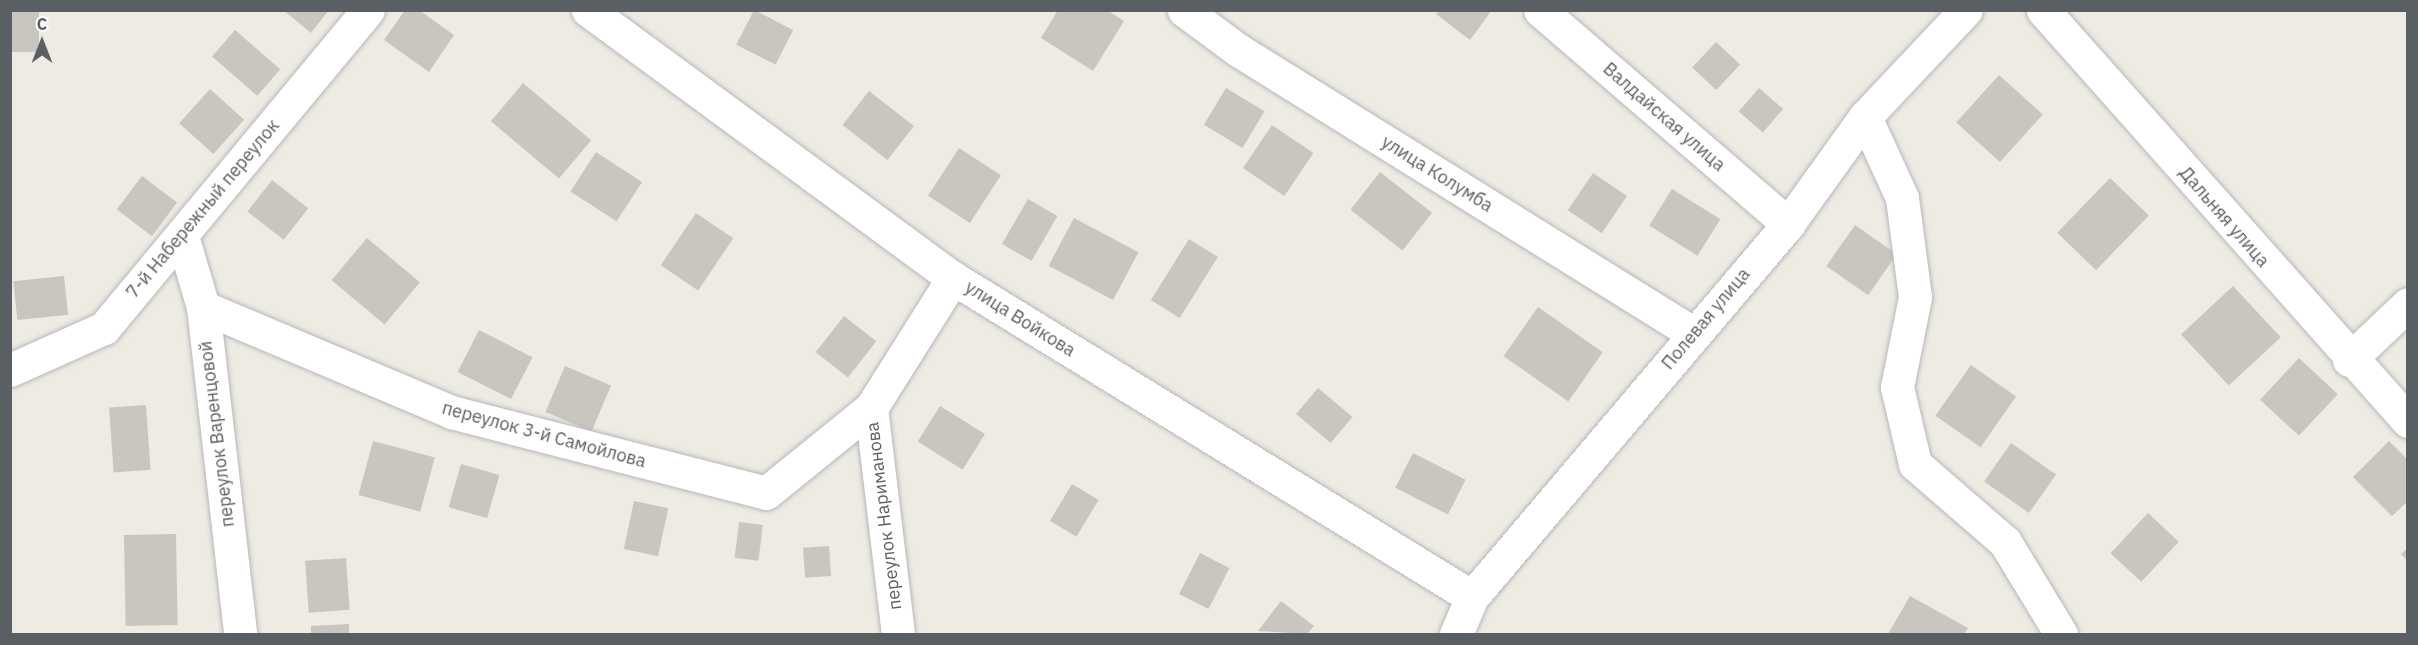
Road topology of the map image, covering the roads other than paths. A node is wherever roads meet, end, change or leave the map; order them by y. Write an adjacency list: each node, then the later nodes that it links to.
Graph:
1 (368, 10): 9 (street, 7-й Набережный переулок)
2 (588, 10): 10 (street, улица Войкова)
3 (1184, 10): 13 (street, улица Колумба)
4 (1539, 10): 8 (street, Валдайская улица)
5 (1966, 10): 7 (street, Полевая улица)
6 (2043, 10): 14 (street, Дальняя улица)
7 (1865, 117): 8 (street, Полевая улица); 22 (street)
8 (1788, 224): 13 (street, Полевая улица)
9 (182, 236): 12 (street, переулок Варенцовой); 15 (street, 7-й Набережный переулок)
10 (953, 278): 16 (street, переулок Нариманова); 18 (street, улица Войкова)
11 (2408, 304): 14 (street)
12 (203, 307): 16 (street, переулок 3-й Самойлова); 19 (street, переулок Варенцовой)
13 (1694, 334): 18 (street, Полевая улица)
14 (2349, 360): 17 (street, Дальняя улица)
15 (10, 370)
16 (871, 408): 20 (street, переулок Нариманова)
17 (2408, 421)
18 (1472, 597): 21 (street, Полевая улица)
19 (240, 634)
20 (898, 634)
21 (1456, 634)
22 (2061, 634)

